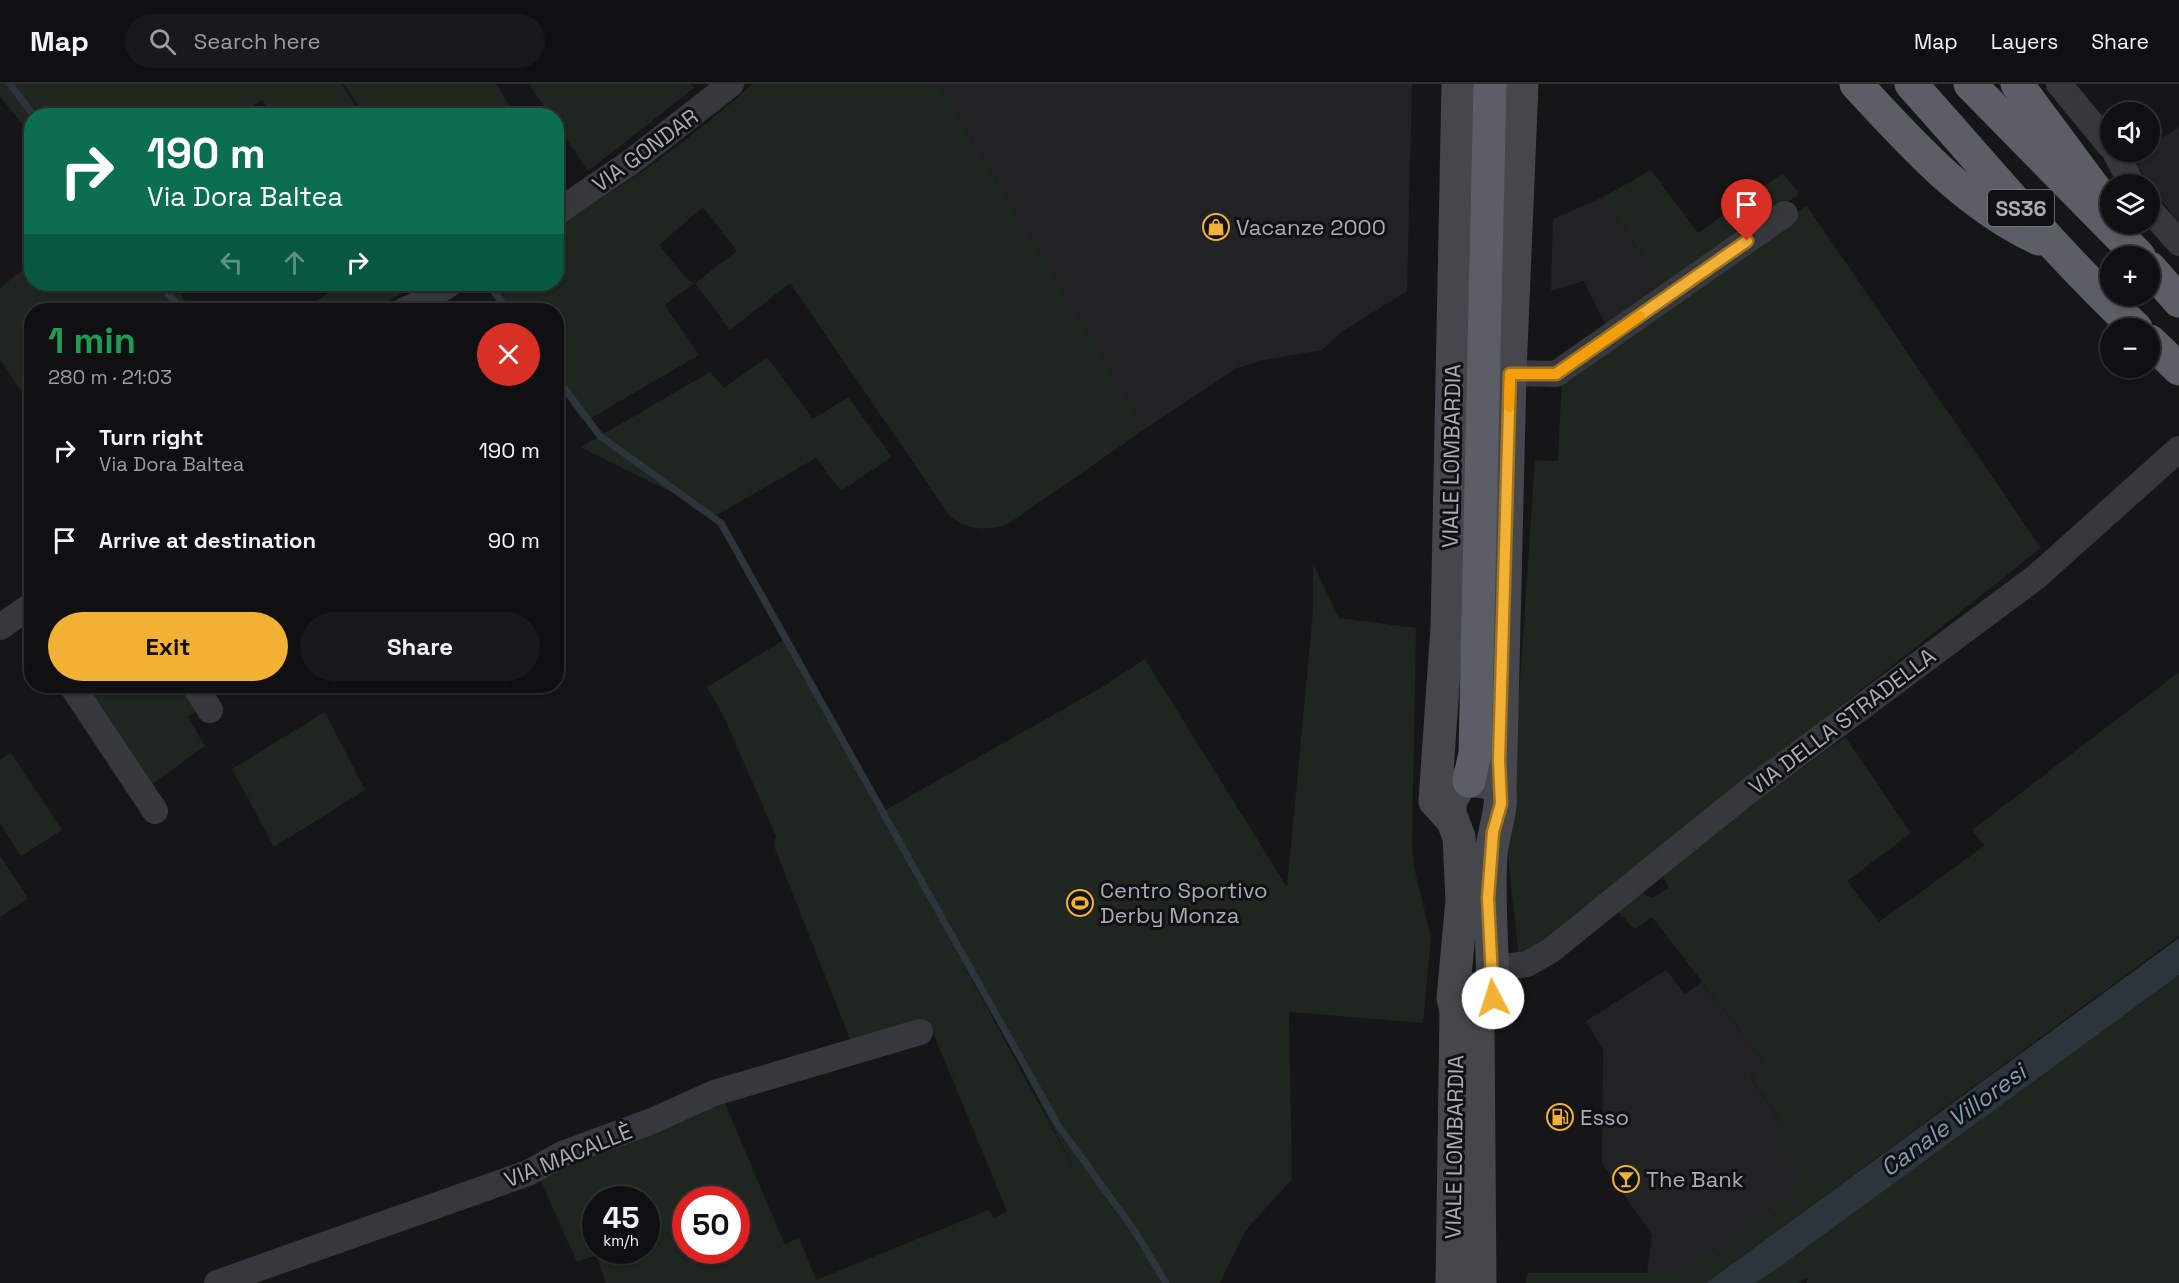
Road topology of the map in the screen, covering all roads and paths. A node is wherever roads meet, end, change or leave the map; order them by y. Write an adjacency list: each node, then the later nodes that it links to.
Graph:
1 (1458, 84): 35 (main road, VIALE LOMBARDIA)
2 (1490, 84): 32 (highway)
3 (1522, 84): 25 (main road, VIALE LOMBARDIA)
4 (1856, 84): 16 (highway, SS36)
5 (1911, 84): 16 (highway, SS36)
6 (1970, 84): 17 (highway, SS36)
7 (2017, 84): 11 (highway)
8 (2059, 84): 10 (street)
9 (719, 88): 12 (street, VIA GONDAR)
10 (2100, 134)
11 (2100, 198)
12 (564, 208)
13 (1785, 214): 25 (street)
14 (2160, 221): 15 (street)
15 (2179, 243)
16 (2051, 245): 22 (highway, SS36)
17 (2129, 246)
18 (2160, 279): 20 (highway)
19 (438, 291): 21 (street)
20 (2179, 301)
21 (419, 303)
22 (2126, 318)
23 (2160, 351): 24 (highway)
24 (2179, 369)
25 (1510, 374): 33 (main road, VIALE LOMBARDIA)
26 (2179, 449): 36 (street, VIA DELLA STRADELLA)
27 (24, 616): 28 (street)
28 (0, 627)
29 (77, 693): 34 (street)
30 (199, 693): 31 (street)
31 (210, 710)
32 (1469, 781): 33 (main road); 35 (main road, VIALE LOMBARDIA)
33 (1500, 794): 36 (main road, VIALE LOMBARDIA)
34 (156, 811)
35 (1453, 821): 37 (main road, VIALE LOMBARDIA)
36 (1491, 969): 37 (main road, VIALE LOMBARDIA)
37 (1469, 1013): 40 (main road, VIALE LOMBARDIA); 41 (main road, VIALE LOMBARDIA)
38 (920, 1032): 39 (street, VIA MACALLÈ)
39 (216, 1283)
40 (1452, 1283)
41 (1480, 1283)

